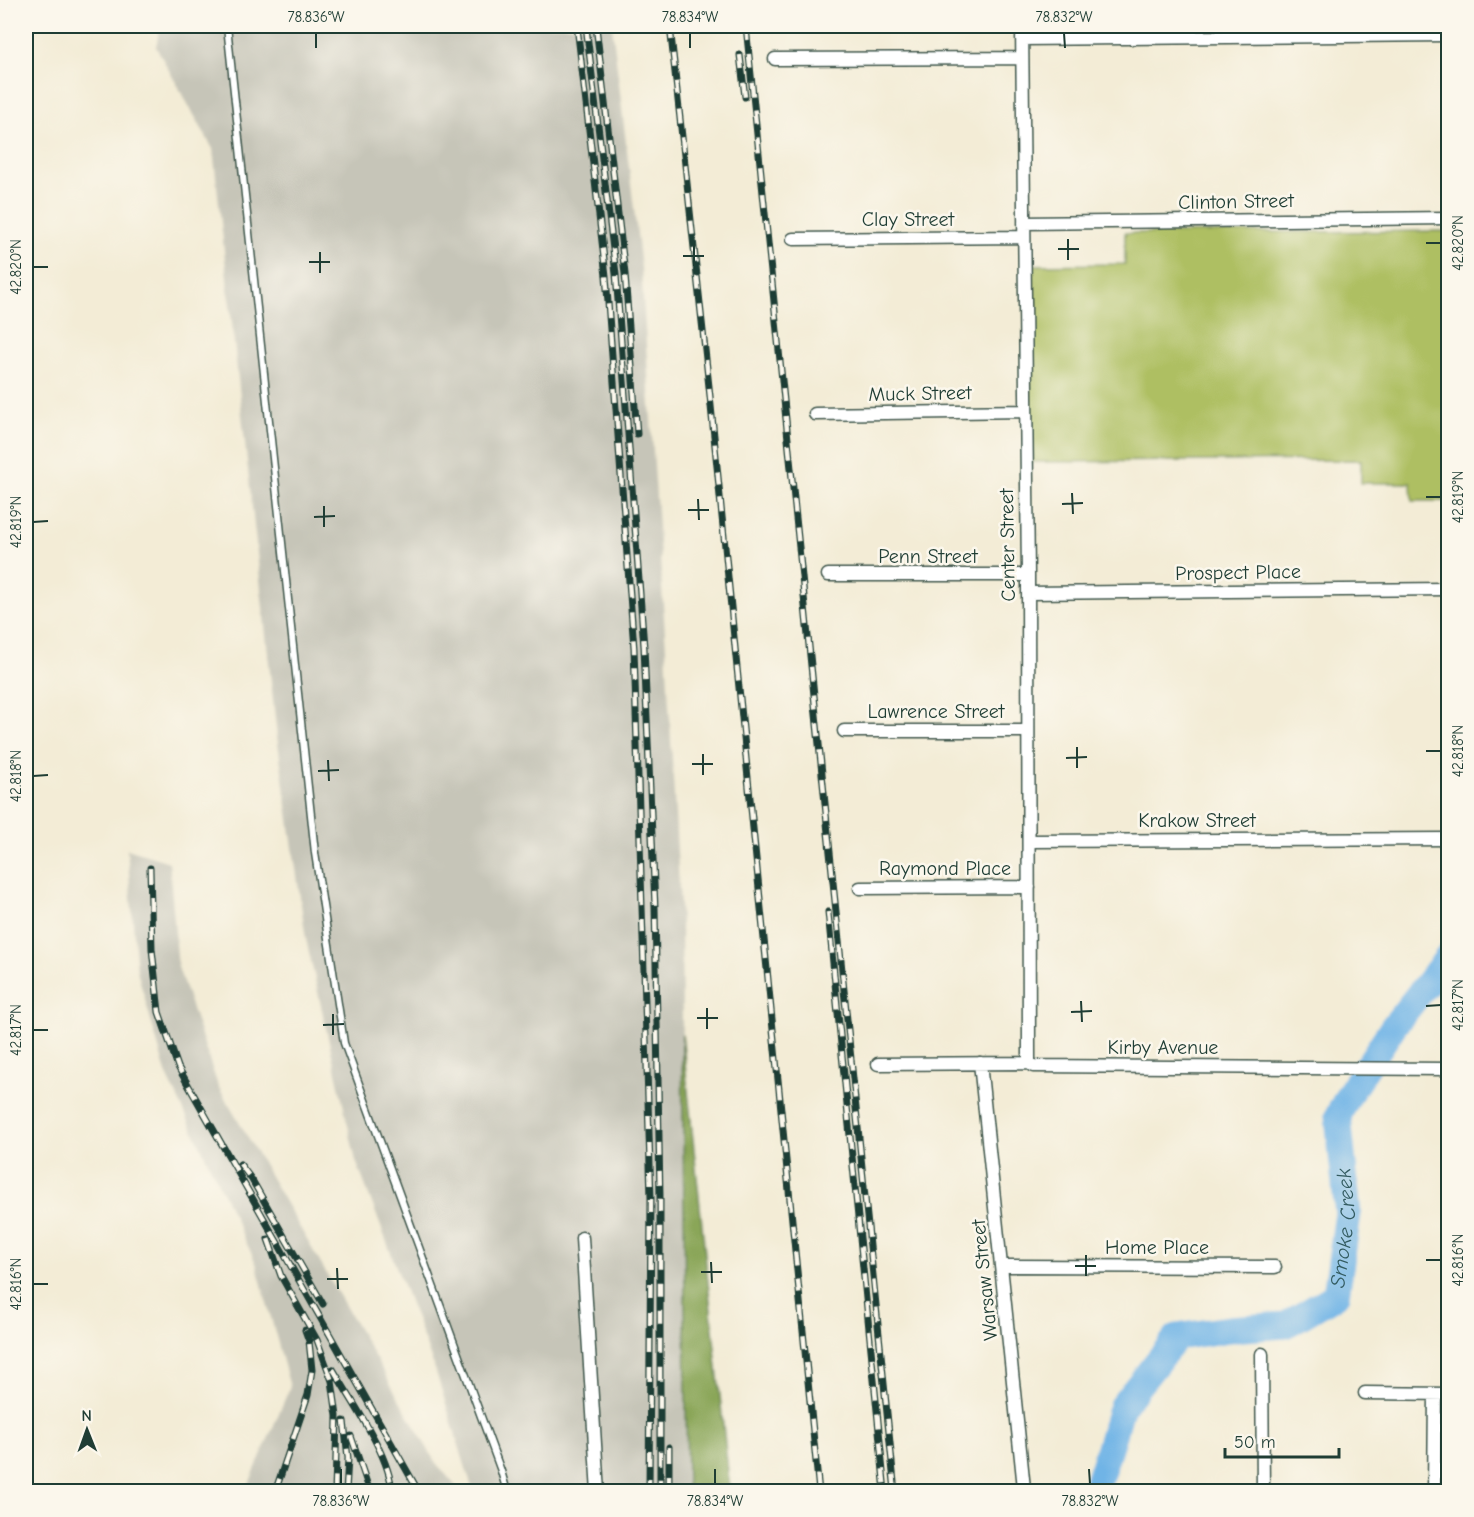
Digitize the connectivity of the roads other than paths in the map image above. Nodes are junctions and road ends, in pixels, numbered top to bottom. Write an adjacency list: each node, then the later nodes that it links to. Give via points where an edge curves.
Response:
1 (227, 26): 34 (lane, via 315,853 344,1043)
2 (1022, 26): 4 (street, Center Street)
3 (1449, 35): 4 (street)
4 (1022, 39): 5 (street, Center Street)
5 (1022, 58): 6 (street); 8 (street, Center Street)
6 (775, 59)
7 (1449, 218): 8 (street, Clinton Street)
8 (1024, 223): 9 (street, Center Street)
9 (1024, 237): 10 (street, Clay Street); 11 (street, Center Street)
10 (793, 239)
11 (1025, 411): 12 (street, Muck Street); 14 (street, Center Street)
12 (815, 414)
13 (828, 575): 14 (street, Penn Street)
14 (1028, 575): 16 (street, Center Street)
15 (1449, 590): 16 (street, Prospect Place)
16 (1028, 593): 18 (street, Center Street)
17 (844, 731): 18 (street, Lawrence Street)
18 (1028, 731): 20 (street, Center Street)
19 (1449, 839): 20 (street, Krakow Street)
20 (1029, 841): 21 (street, Center Street)
21 (1029, 887): 22 (street, Raymond Place); 23 (street, Center Street)
22 (860, 888)
23 (1029, 1063): 25 (street, Kirby Avenue); 26 (street, Kirby Avenue)
24 (878, 1064): 25 (street, Kirby Avenue)
25 (980, 1064): 28 (street, Warsaw Street)
26 (1449, 1069)
27 (582, 1238): 35 (street)
28 (1002, 1266): 29 (street, Home Place); 36 (street, Warsaw Street)
29 (1275, 1267)
30 (1262, 1354): 37 (street)
31 (1365, 1393): 32 (street)
32 (1435, 1394): 33 (street); 38 (street)
33 (1449, 1394)
34 (507, 1491)
35 (598, 1491)
36 (1026, 1491)
37 (1263, 1491)
38 (1434, 1491)

